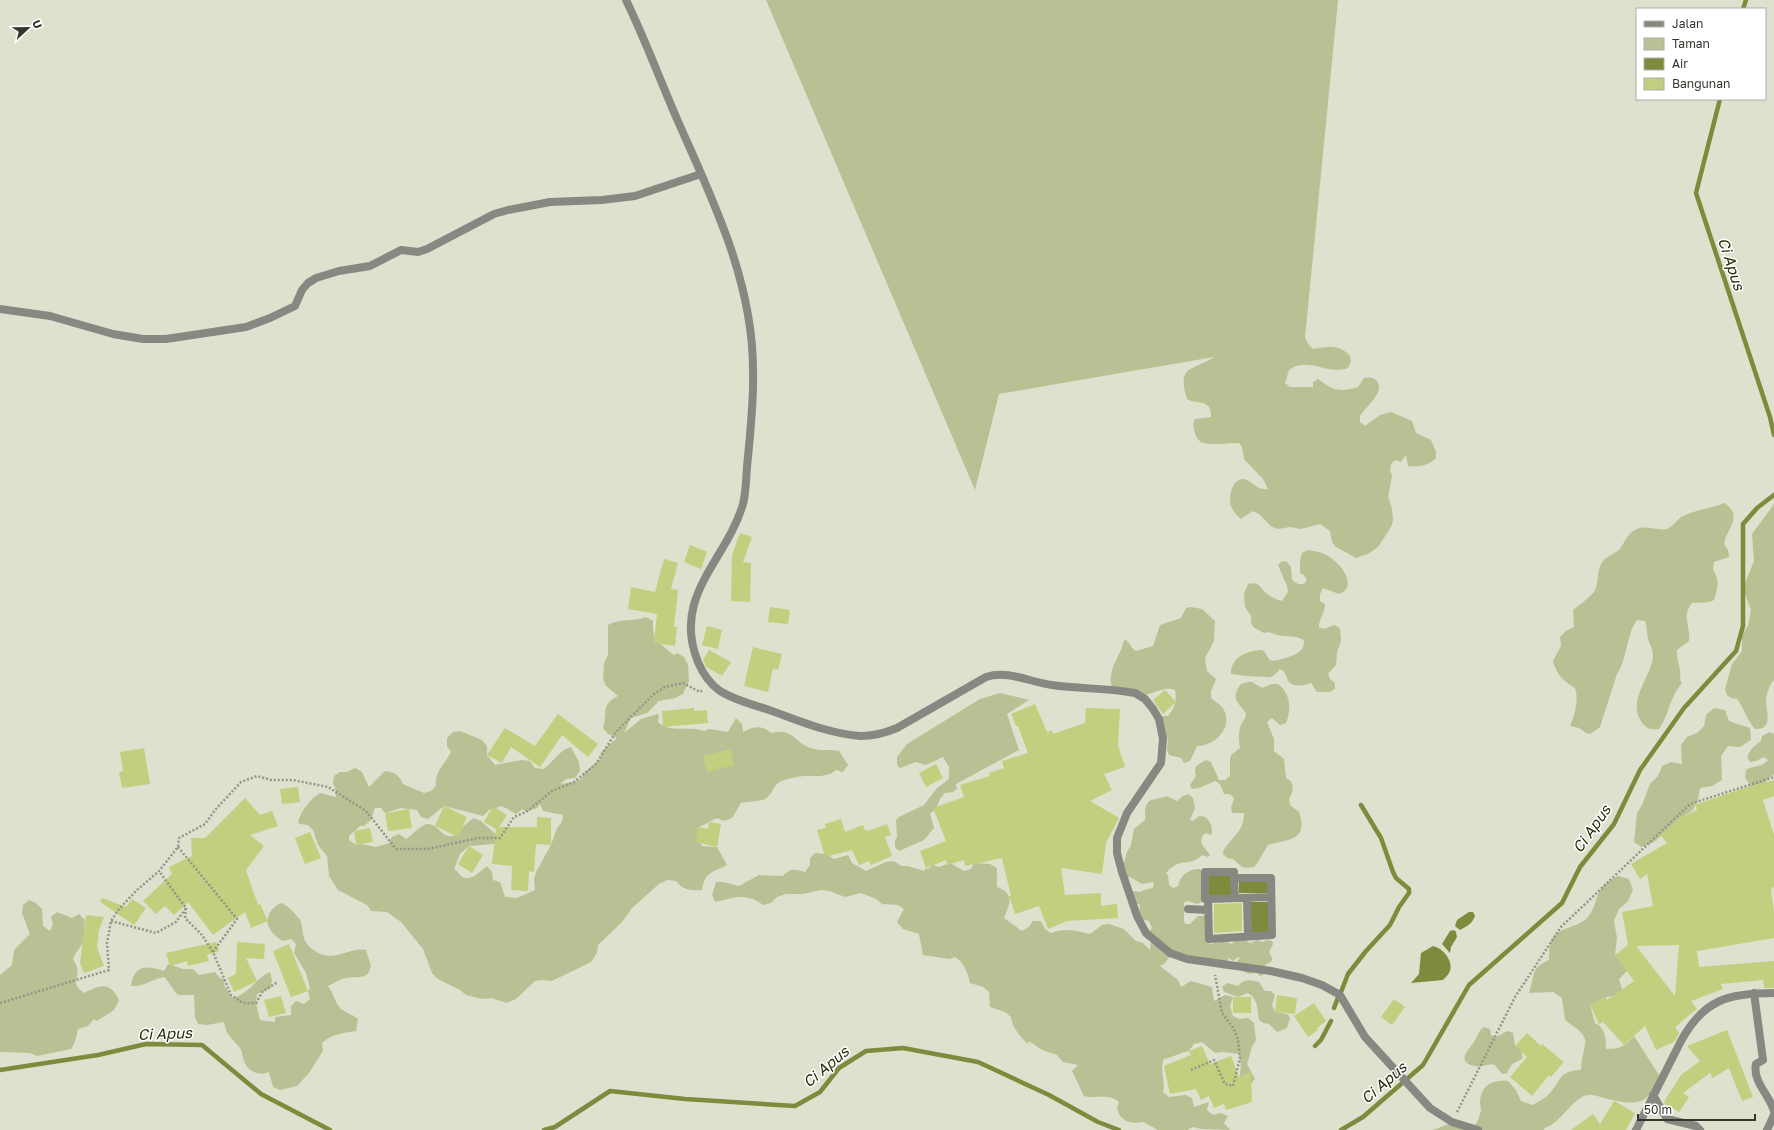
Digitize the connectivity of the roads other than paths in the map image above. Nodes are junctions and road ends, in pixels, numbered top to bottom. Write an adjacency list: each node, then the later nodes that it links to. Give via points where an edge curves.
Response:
1 (626, 0): 2 (street)
2 (701, 174): 3 (street, via 635,196 550,202 494,214 427,250 401,250 370,266 316,278 302,290 295,306 246,327 166,339 143,339 113,334 50,316); 17 (street, via 740,275 747,304 753,369 744,500 735,525 696,594 692,613 691,636 695,652 702,671 712,685 733,697 832,731 863,736 886,733 897,728 994,674 1052,685 1135,693 1145,699 1159,719 1163,751 1161,763 1127,813 1117,838 1117,853 1122,872 1146,934 1170,953 1187,959 1302,978 1340,995 1365,1037 1430,1108 1452,1122)
3 (0, 309)
4 (1234, 878): 5 (street, via 1271,878); 6 (street); 8 (street, via 1234,872 1205,872 1205,899)
5 (1271, 897): 7 (street); 11 (street, via 1272,935)
6 (1235, 898): 7 (street); 8 (street)
7 (1247, 898): 11 (street)
8 (1208, 899): 10 (street)
9 (1188, 909): 10 (street)
10 (1208, 910): 11 (street, via 1209,939)
11 (1248, 936)
12 (1754, 993): 13 (street); 14 (street, via 1724,998 1699,1015 1689,1026); 15 (street, via 1763,1060 1756,1064 1756,1076)
13 (1774, 993)
14 (1653, 1095): 18 (street); 19 (street, via 1667,1119 1696,1126)
15 (1774, 1111)
16 (1774, 1115): 20 (street)
17 (1478, 1130)
18 (1636, 1130)
19 (1700, 1130)
20 (1767, 1130)

